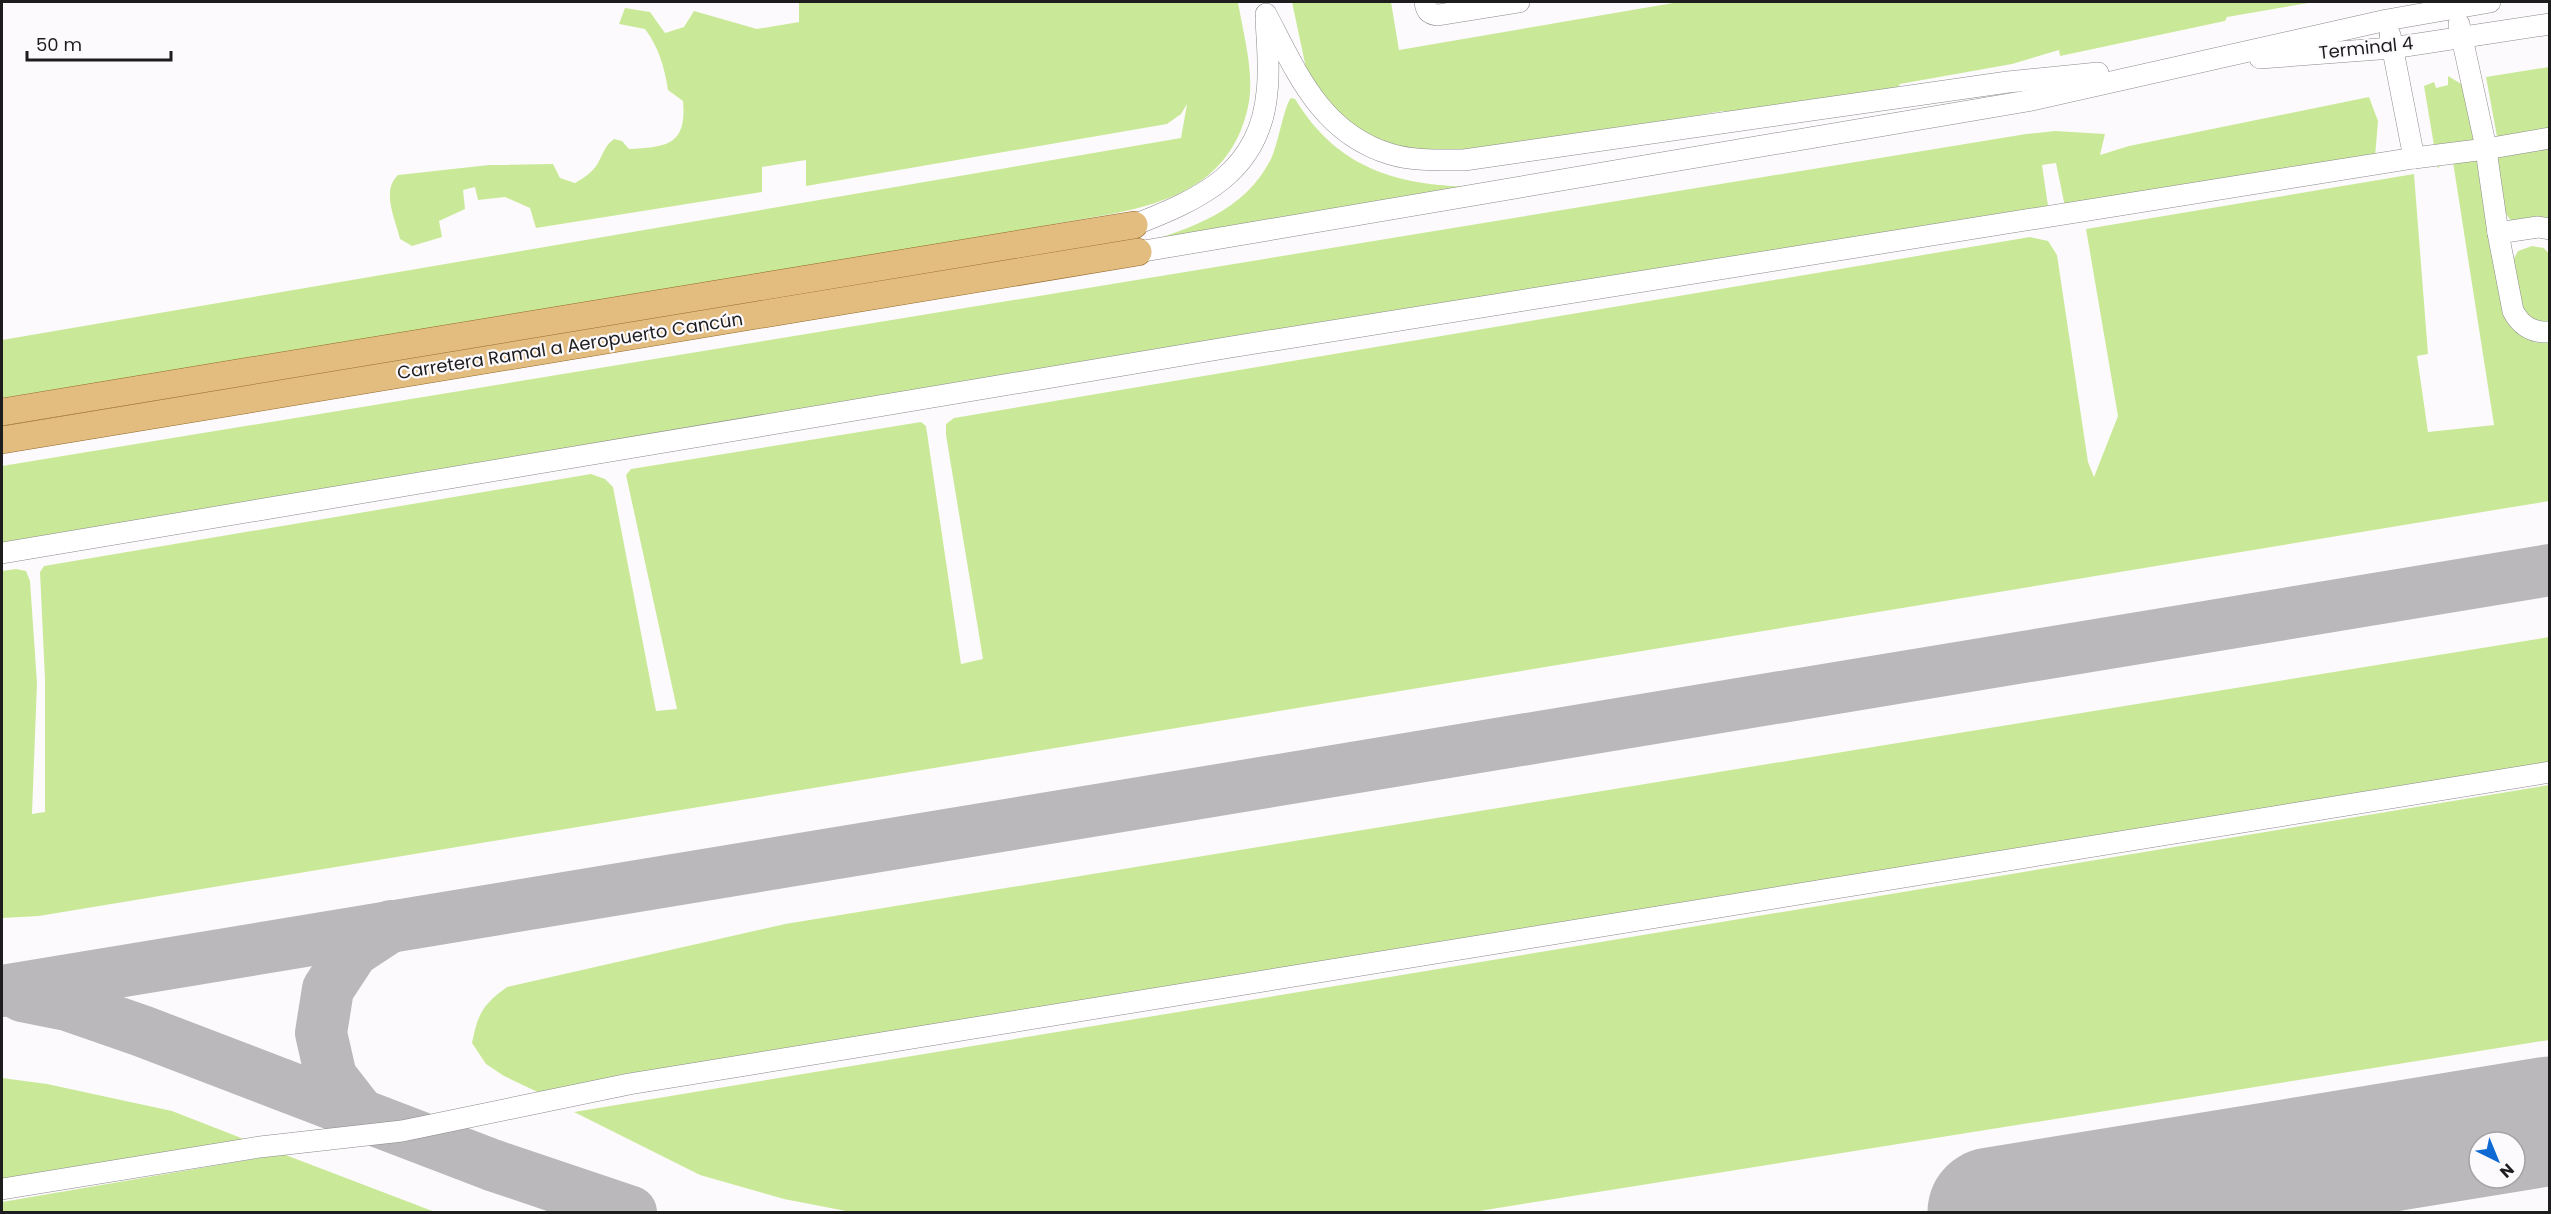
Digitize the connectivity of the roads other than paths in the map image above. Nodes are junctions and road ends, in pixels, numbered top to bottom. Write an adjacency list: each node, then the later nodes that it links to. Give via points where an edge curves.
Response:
1 (1425, 2): 2 (street, via 1431,15 1438,15)
2 (1519, 2)
3 (2490, 2): 5 (street)
4 (1266, 8): 10 (street, via 1312,97 1328,118 1347,135 1391,154 1432,160 1464,160 2008,82); 14 (street, via 1268,91 1255,140 1228,176 1207,193)
5 (2457, 8): 6 (street); 8 (street)
6 (2387, 20): 9 (street); 10 (street)
7 (2550, 24): 8 (street, Terminal 4)
8 (2462, 37): 9 (street, Terminal 4); 12 (street)
9 (2392, 48): 10 (street, Terminal 4); 13 (street)
10 (2181, 65): 17 (street, via 2015,103)
11 (2550, 138): 12 (street)
12 (2486, 150): 13 (street); 16 (street)
13 (2414, 158): 21 (street, via 1243,345)
14 (1134, 225): 19 (main road, Carretera Ramal a Aeropuerto Cancún)
15 (2550, 229): 16 (street, via 2538,226)
16 (2498, 233): 18 (street, via 2509,293 2519,322 2529,329)
17 (1138, 252): 20 (main road, Carretera Ramal a Aeropuerto Cancún)
18 (2550, 332)
19 (2, 412)
20 (2, 440)
21 (2, 553)
22 (2550, 772): 23 (street, via 629,1084 402,1131 260,1147)
23 (2, 1189)

